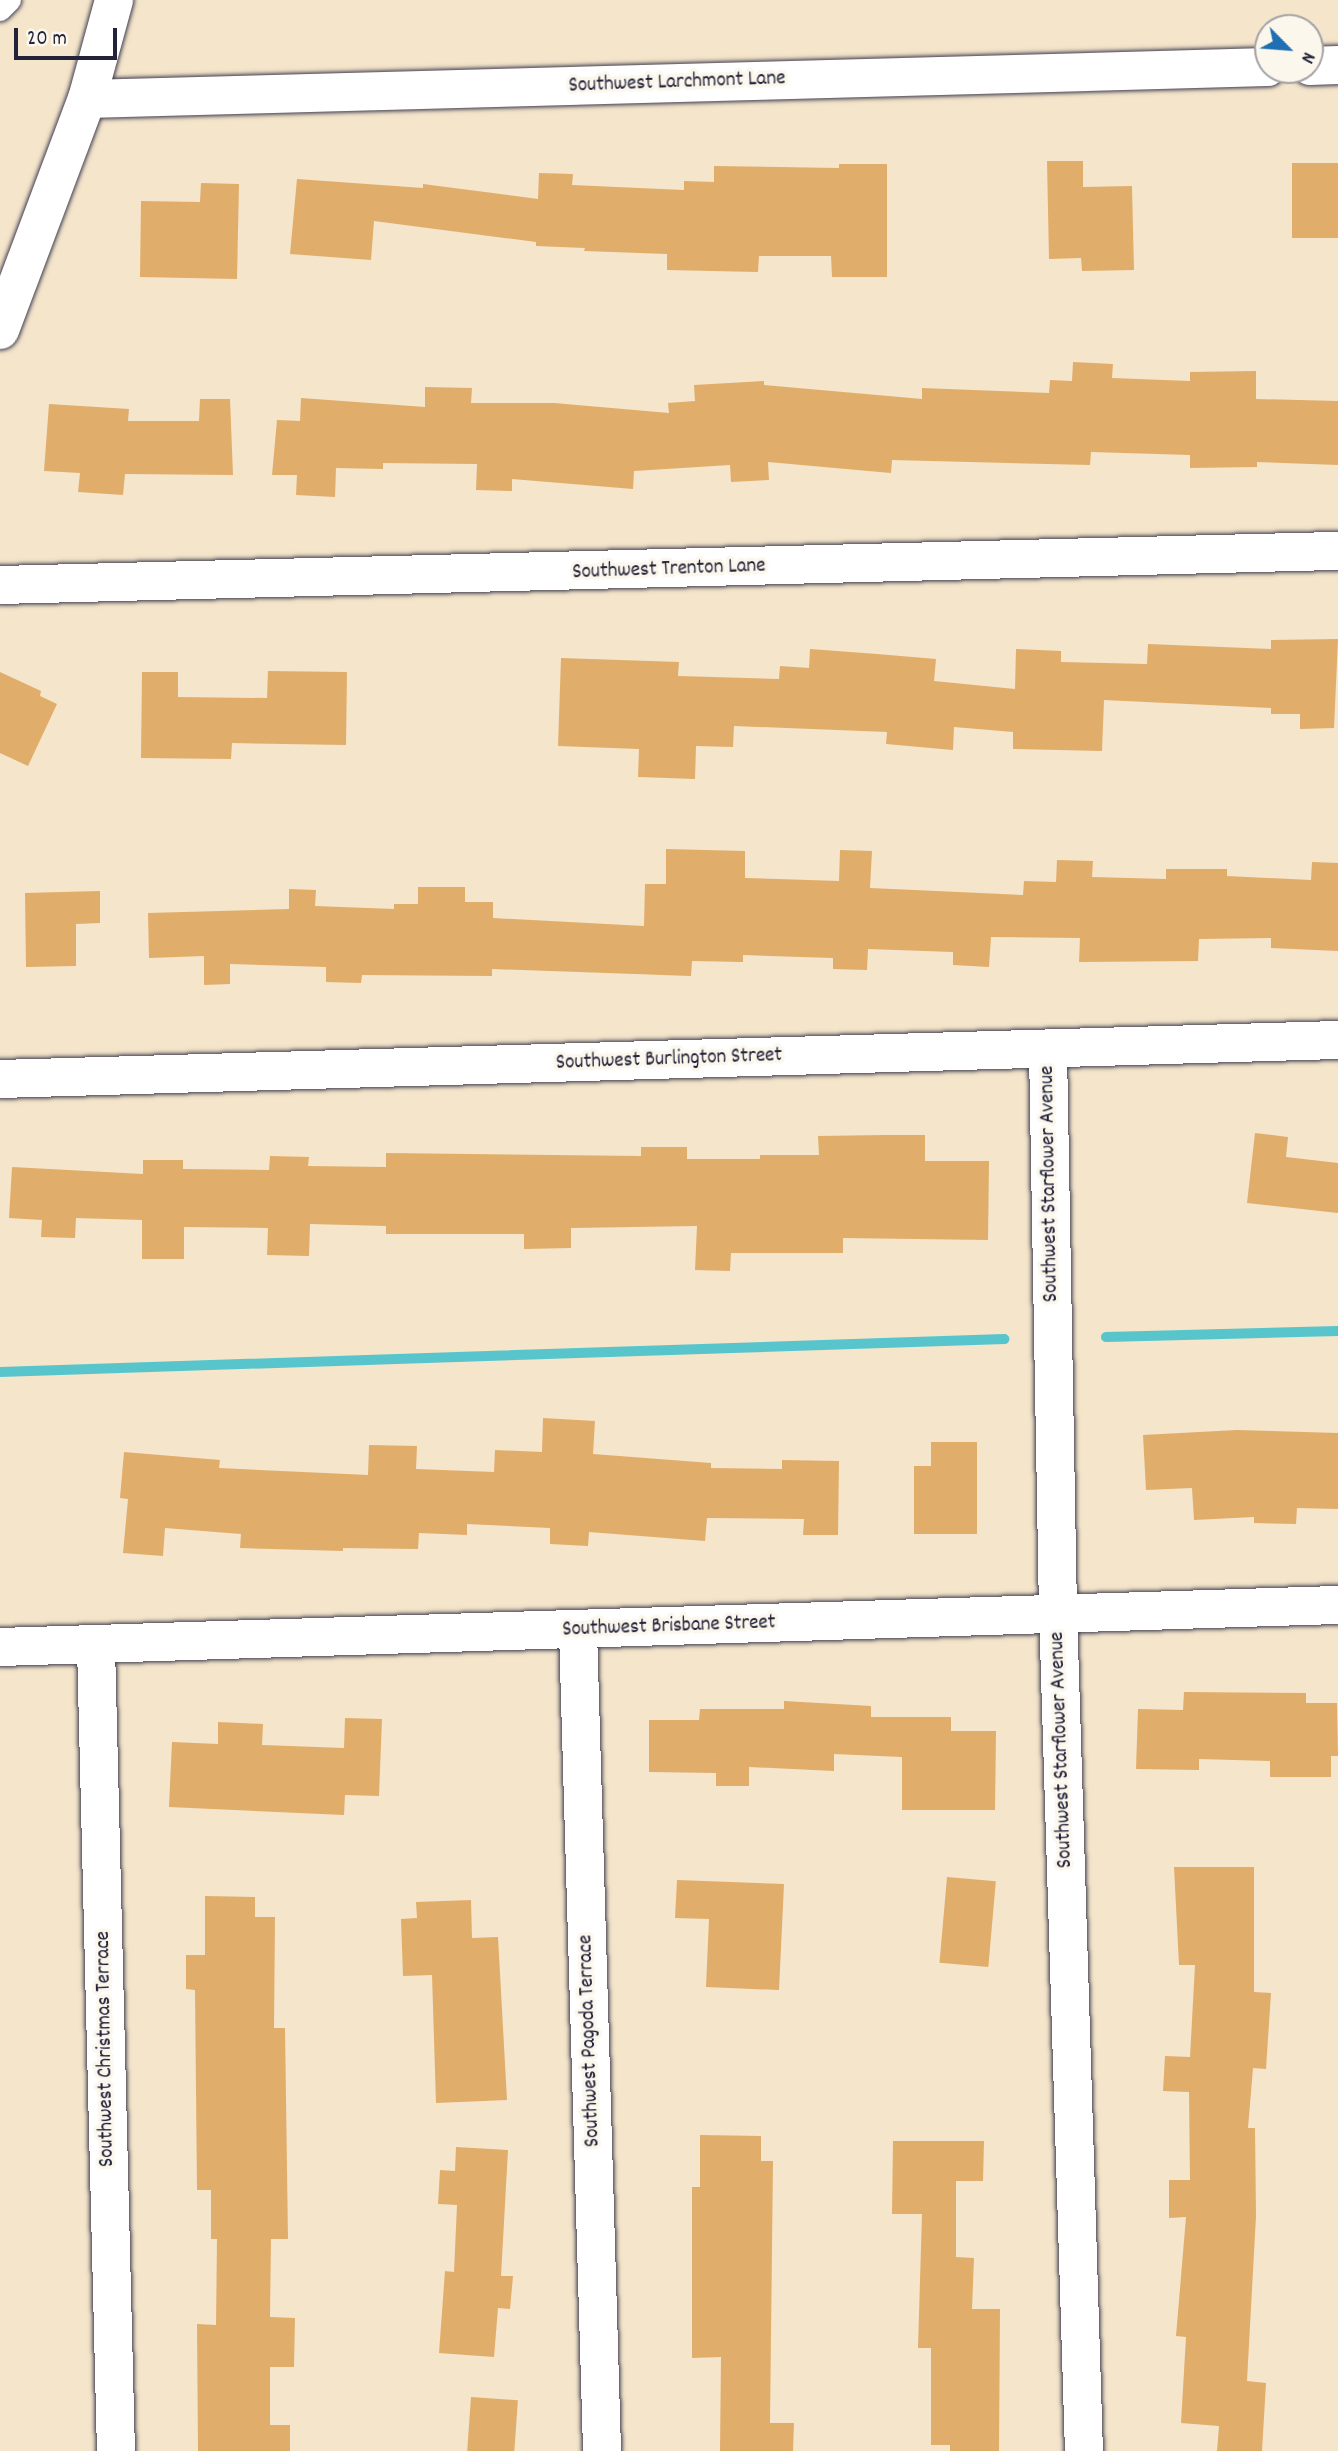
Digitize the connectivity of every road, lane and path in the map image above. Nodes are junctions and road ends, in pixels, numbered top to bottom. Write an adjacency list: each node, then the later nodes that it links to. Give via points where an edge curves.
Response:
1 (10, 0): 3 (lane)
2 (114, 0): 5 (street)
3 (0, 10)
4 (1254, 67): 5 (street, Southwest Larchmont Lane)
5 (87, 99): 6 (street)
6 (0, 330)
7 (1338, 551): 8 (street, Southwest Trenton Lane)
8 (0, 585)
9 (1338, 1040): 10 (street, Southwest Burlington Street)
10 (1048, 1050): 11 (street, Southwest Burlington Street); 13 (street, Southwest Starflower Avenue)
11 (0, 1079)
12 (1338, 1605): 13 (street, Southwest Brisbane Street)
13 (1058, 1611): 14 (street, Southwest Brisbane Street); 19 (street, Southwest Starflower Avenue)
14 (578, 1630): 15 (street, Southwest Brisbane Street); 18 (street, Southwest Pagoda Terrace)
15 (96, 1646): 16 (street, Southwest Brisbane Street); 17 (street, Southwest Christmas Terrace)
16 (0, 1647)
17 (116, 2451)
18 (602, 2451)
19 (1084, 2451)

